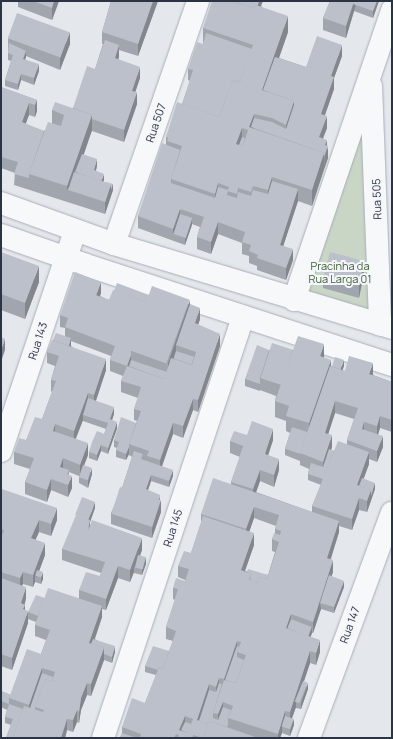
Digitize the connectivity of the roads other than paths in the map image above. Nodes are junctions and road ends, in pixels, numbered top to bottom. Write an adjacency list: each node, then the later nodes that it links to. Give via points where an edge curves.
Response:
1 (198, 1): 7 (street, Rua 507)
2 (392, 10): 3 (street, Rua 505)
3 (370, 73): 9 (street, Rua 505); 11 (street, Rua 505)
4 (1, 203): 5 (street)
5 (76, 231): 7 (street); 8 (street, Rua 143)
6 (1, 235): 8 (street)
7 (114, 244): 9 (street)
8 (66, 258): 10 (street); 13 (street, Rua 143)
9 (294, 300): 11 (street)
10 (242, 317): 12 (street); 15 (street, Rua 145)
11 (386, 327)
12 (392, 365)
13 (1, 451)
14 (392, 513): 16 (street, Rua 147)
15 (103, 738)
16 (309, 738)

